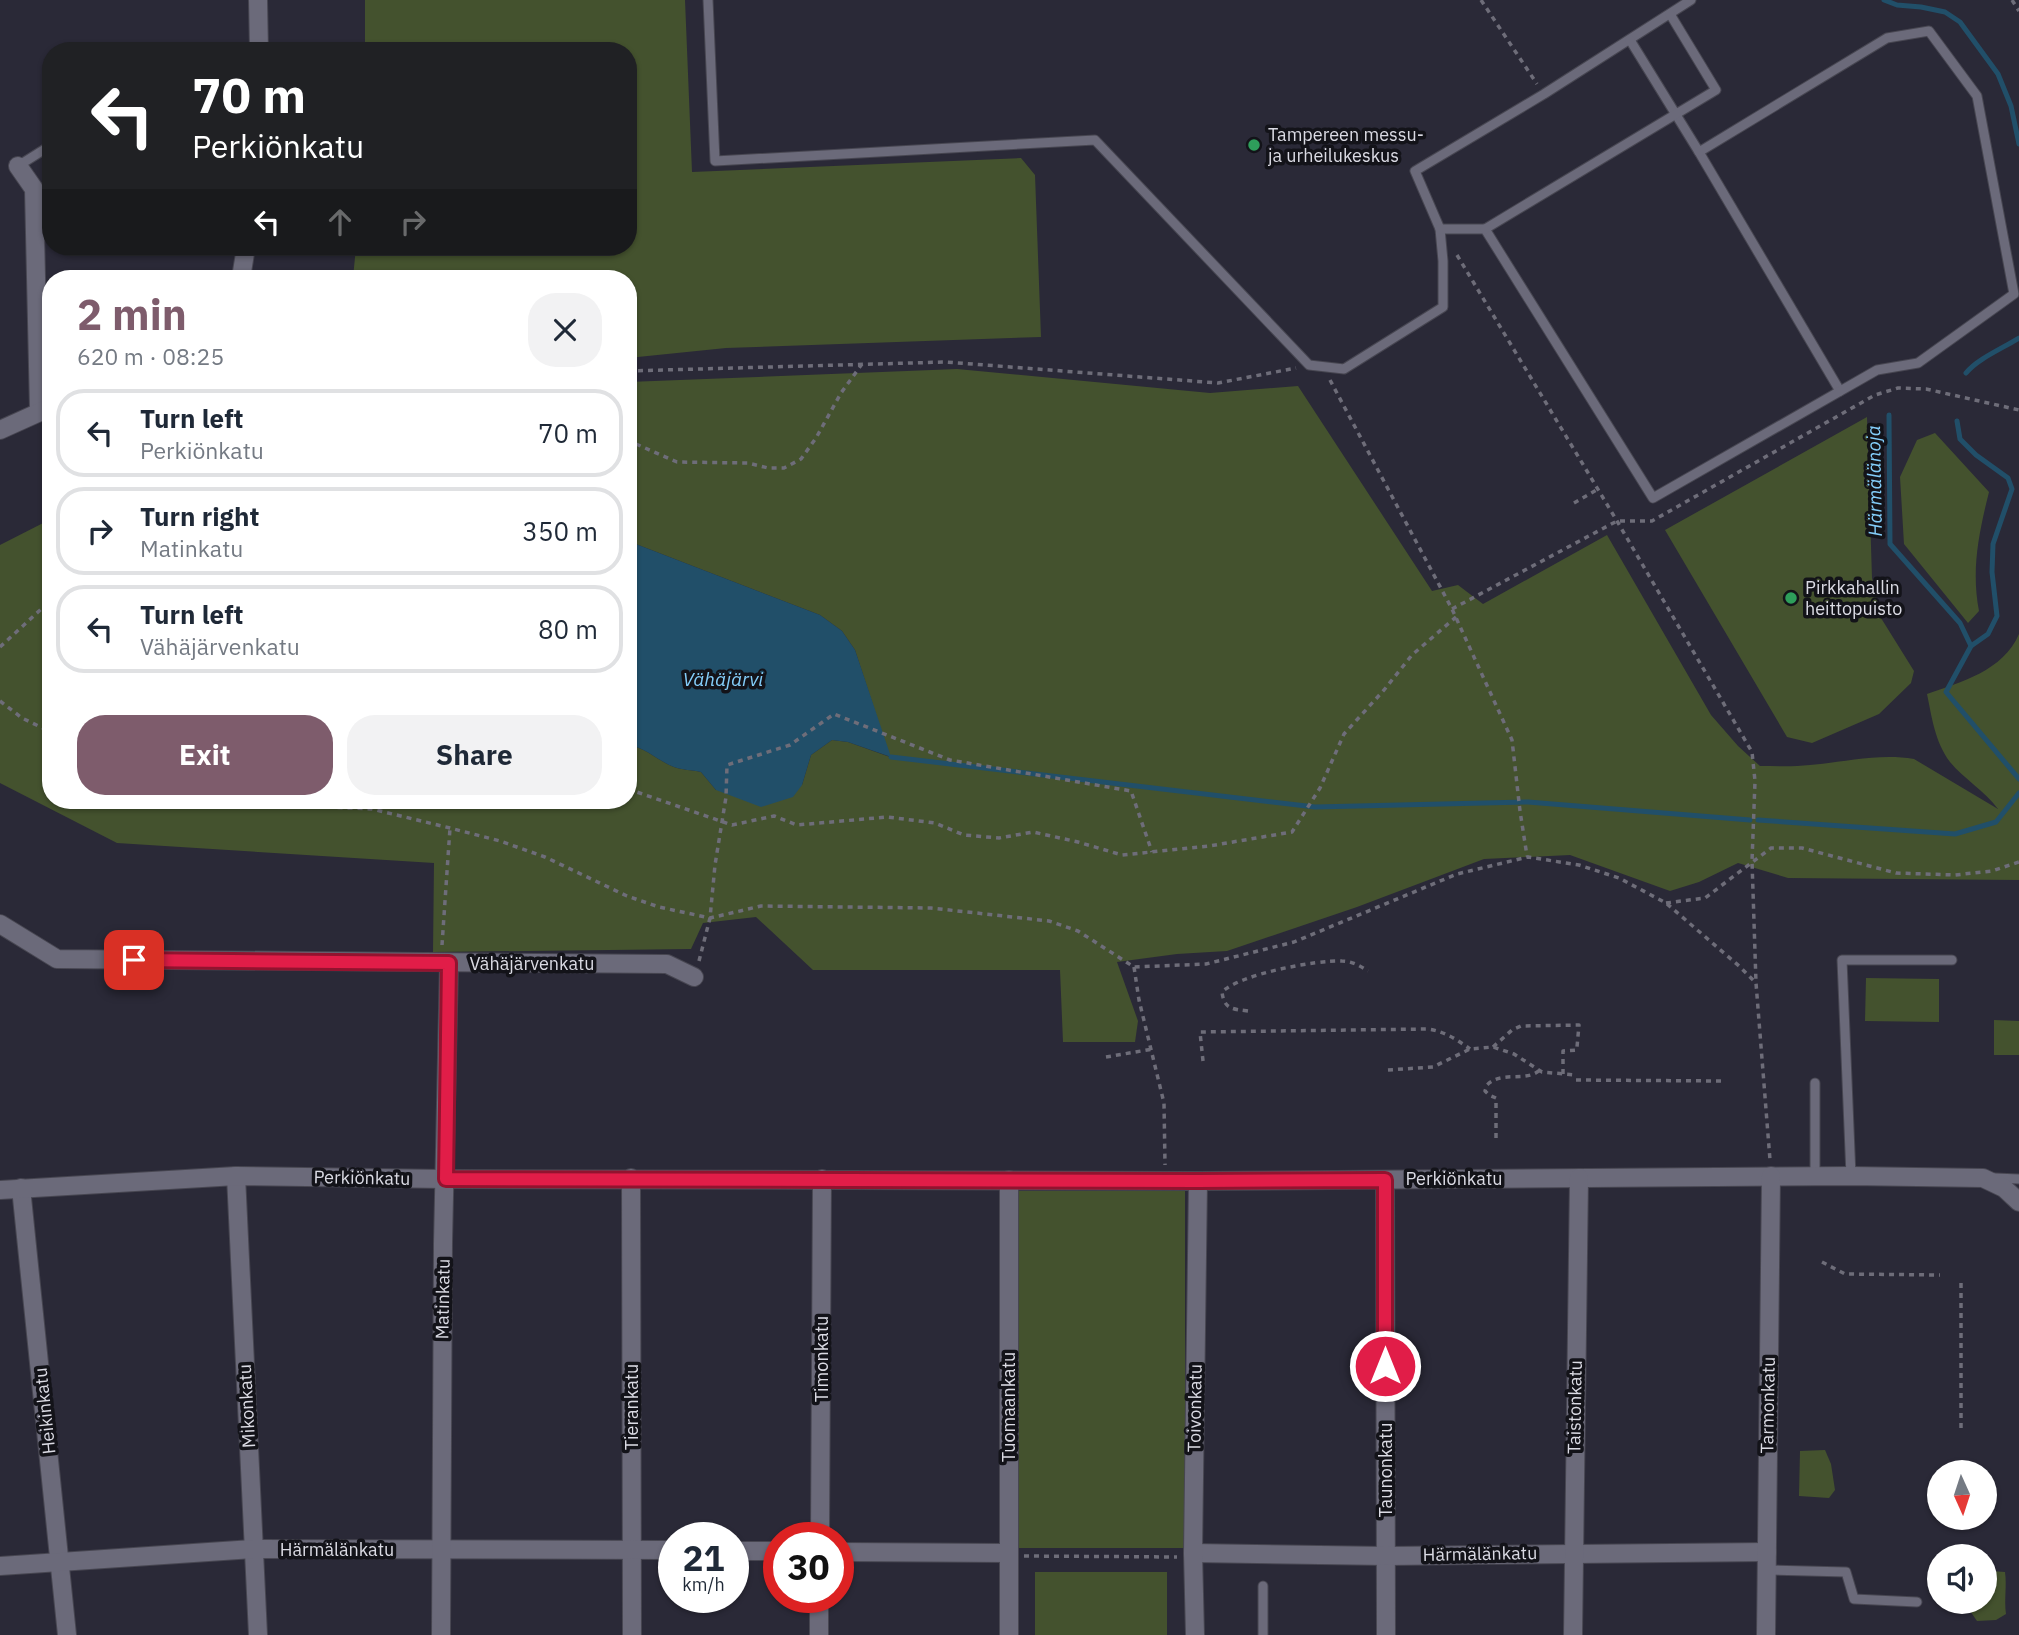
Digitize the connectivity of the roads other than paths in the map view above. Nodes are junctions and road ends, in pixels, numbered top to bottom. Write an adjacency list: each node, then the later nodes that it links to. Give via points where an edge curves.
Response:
1 (258, 0): 6 (street)
2 (708, 0): 11 (lane, via 715,161 1095,139 1309,365 1344,369 1443,307)
3 (1691, 0): 4 (lane)
4 (1670, 14): 5 (lane); 7 (lane, via 1716,90)
5 (1630, 40): 7 (lane); 11 (lane, via 1415,171)
6 (259, 42)
7 (1676, 115): 9 (lane); 12 (lane)
8 (42, 151): 10 (lane)
9 (1699, 152): 14 (lane); 14 (lane, via 1887,38 1929,31 1976,96 2014,294 1918,363 1877,370)
10 (18, 166): 13 (street, via 34,189)
11 (1440, 229): 12 (lane)
12 (1485, 229): 14 (lane, via 1653,498)
13 (42, 349)
14 (1840, 391)
15 (42, 410): 16 (street)
16 (0, 430)
17 (0, 924): 19 (street, Vähäjärvenkatu, via 57,959)
18 (1952, 960): 25 (lane, via 1842,960)
19 (445, 963): 20 (street, Vähäjärvenkatu, via 667,964); 29 (street, Matinkatu)
20 (694, 977)
21 (1815, 1083): 24 (lane)
22 (236, 1176): 29 (street, Perkiönkatu); 35 (street, Perkiönkatu); 39 (street, Mikonkatu)
23 (1771, 1176): 24 (street, Perkiönkatu); 27 (street, Perkiönkatu); 45 (street, Tarmonkatu)
24 (1815, 1176): 25 (street, Perkiönkatu)
25 (1851, 1176): 28 (street, Perkiönkatu)
26 (631, 1178): 29 (street, Perkiönkatu); 30 (street, Perkiönkatu); 41 (street, Tierankatu)
27 (1579, 1178): 33 (street, Perkiönkatu); 44 (street, Taistonkatu)
28 (1983, 1178): 31 (lane); 37 (street)
29 (446, 1179): 40 (street, Matinkatu)
30 (821, 1179): 32 (street, Perkiönkatu); 38 (street, Timonkatu)
31 (2019, 1179)
32 (1009, 1180): 34 (street, Perkiönkatu); 46 (street, Tuomaankatu)
33 (1385, 1180): 34 (street, Perkiönkatu); 48 (street, Taunonkatu)
34 (1198, 1181): 47 (street, Toivonkatu)
35 (21, 1188): 36 (street, Perkiönkatu); 49 (street, Heikinkatu)
36 (0, 1190)
37 (2019, 1202)
38 (820, 1522)
39 (253, 1549): 40 (street, Härmälänkatu); 49 (street, Härmälänkatu); 56 (street, Mikonkatu)
40 (440, 1550): 41 (street, Härmälänkatu); 57 (street, Matinkatu)
41 (632, 1550): 42 (street, Härmälänkatu); 58 (street, Tierankatu)
42 (658, 1550)
43 (854, 1552): 46 (street)
44 (1572, 1552): 45 (street, Härmälänkatu); 48 (street, Härmälänkatu); 64 (street, Taistonkatu)
45 (1767, 1552): 51 (street, Tarmonkatu)
46 (1008, 1553): 60 (street, Tuomaankatu)
47 (1193, 1553): 48 (street, Härmälänkatu); 61 (street, Toivonkatu)
48 (1386, 1556): 63 (street, Taunonkatu)
49 (60, 1561): 50 (street, Härmälänkatu); 55 (street, Heikinkatu)
50 (0, 1566)
51 (1767, 1570): 53 (lane, via 1846,1572 1854,1599); 65 (street, Tarmonkatu)
52 (1263, 1586): 62 (lane)
53 (1917, 1602)
54 (819, 1613): 59 (street)
55 (67, 1635)
56 (258, 1635)
57 (441, 1635)
58 (632, 1635)
59 (819, 1635)
60 (1009, 1635)
61 (1195, 1635)
62 (1262, 1635)
63 (1386, 1635)
64 (1573, 1635)
65 (1766, 1635)

